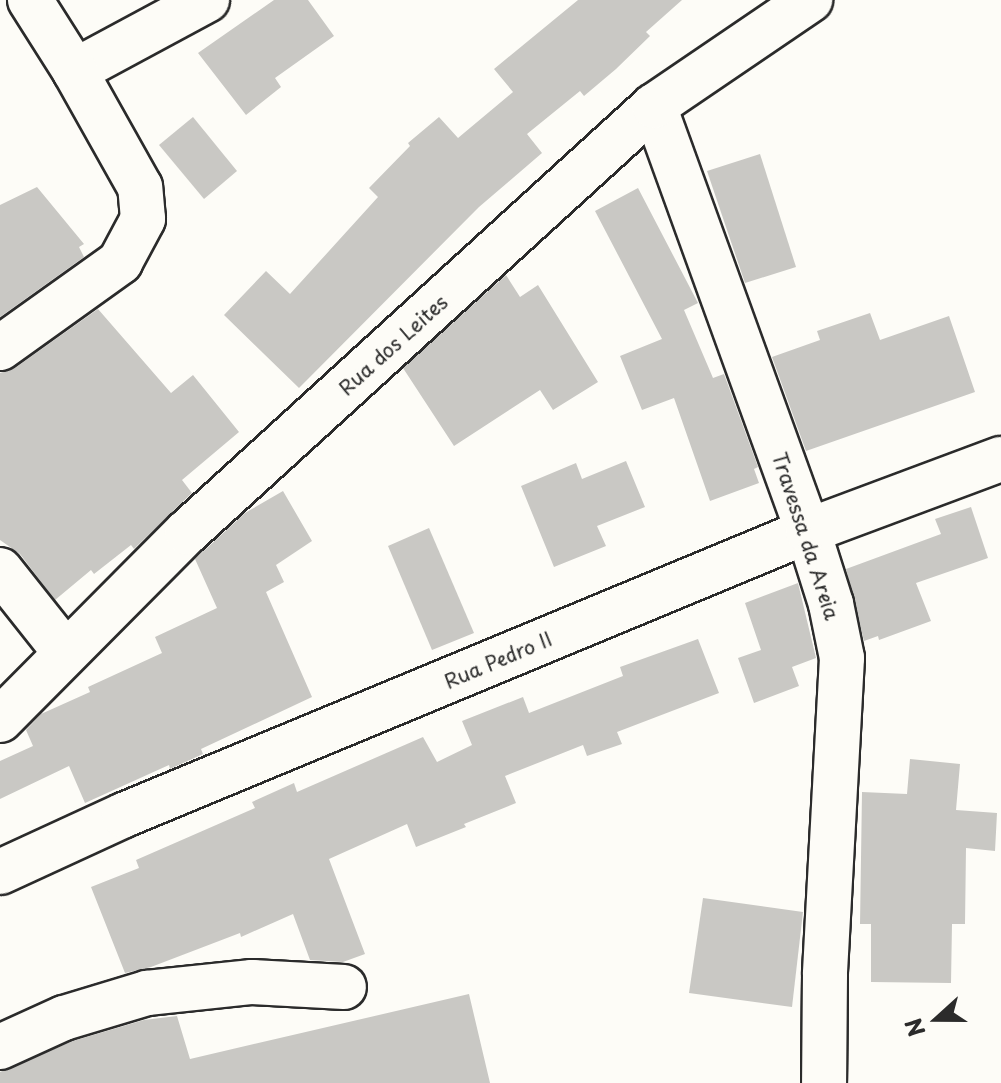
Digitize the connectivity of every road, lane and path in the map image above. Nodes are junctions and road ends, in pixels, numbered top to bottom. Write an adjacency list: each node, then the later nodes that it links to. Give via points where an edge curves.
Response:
1 (30, 0): 4 (street)
2 (207, 0): 4 (street)
3 (810, 0): 5 (street, Rua dos Leites)
4 (75, 71): 6 (street, via 140,187 143,219 120,262)
5 (654, 106): 8 (street, Travessa da Areia); 10 (street, Rua dos Leites, via 187,532)
6 (0, 348)
7 (1001, 459): 8 (street, Rua Pedro II)
8 (808, 531): 12 (street, Rua Pedro II, via 124,815); 15 (street, Travessa da Areia, via 842,658)
9 (0, 570): 10 (street)
10 (65, 652): 11 (street, Rua dos Leites)
11 (0, 720)
12 (0, 872)
13 (344, 987): 14 (street, via 252,982 147,993 64,1018)
14 (0, 1047)
15 (824, 1083)

